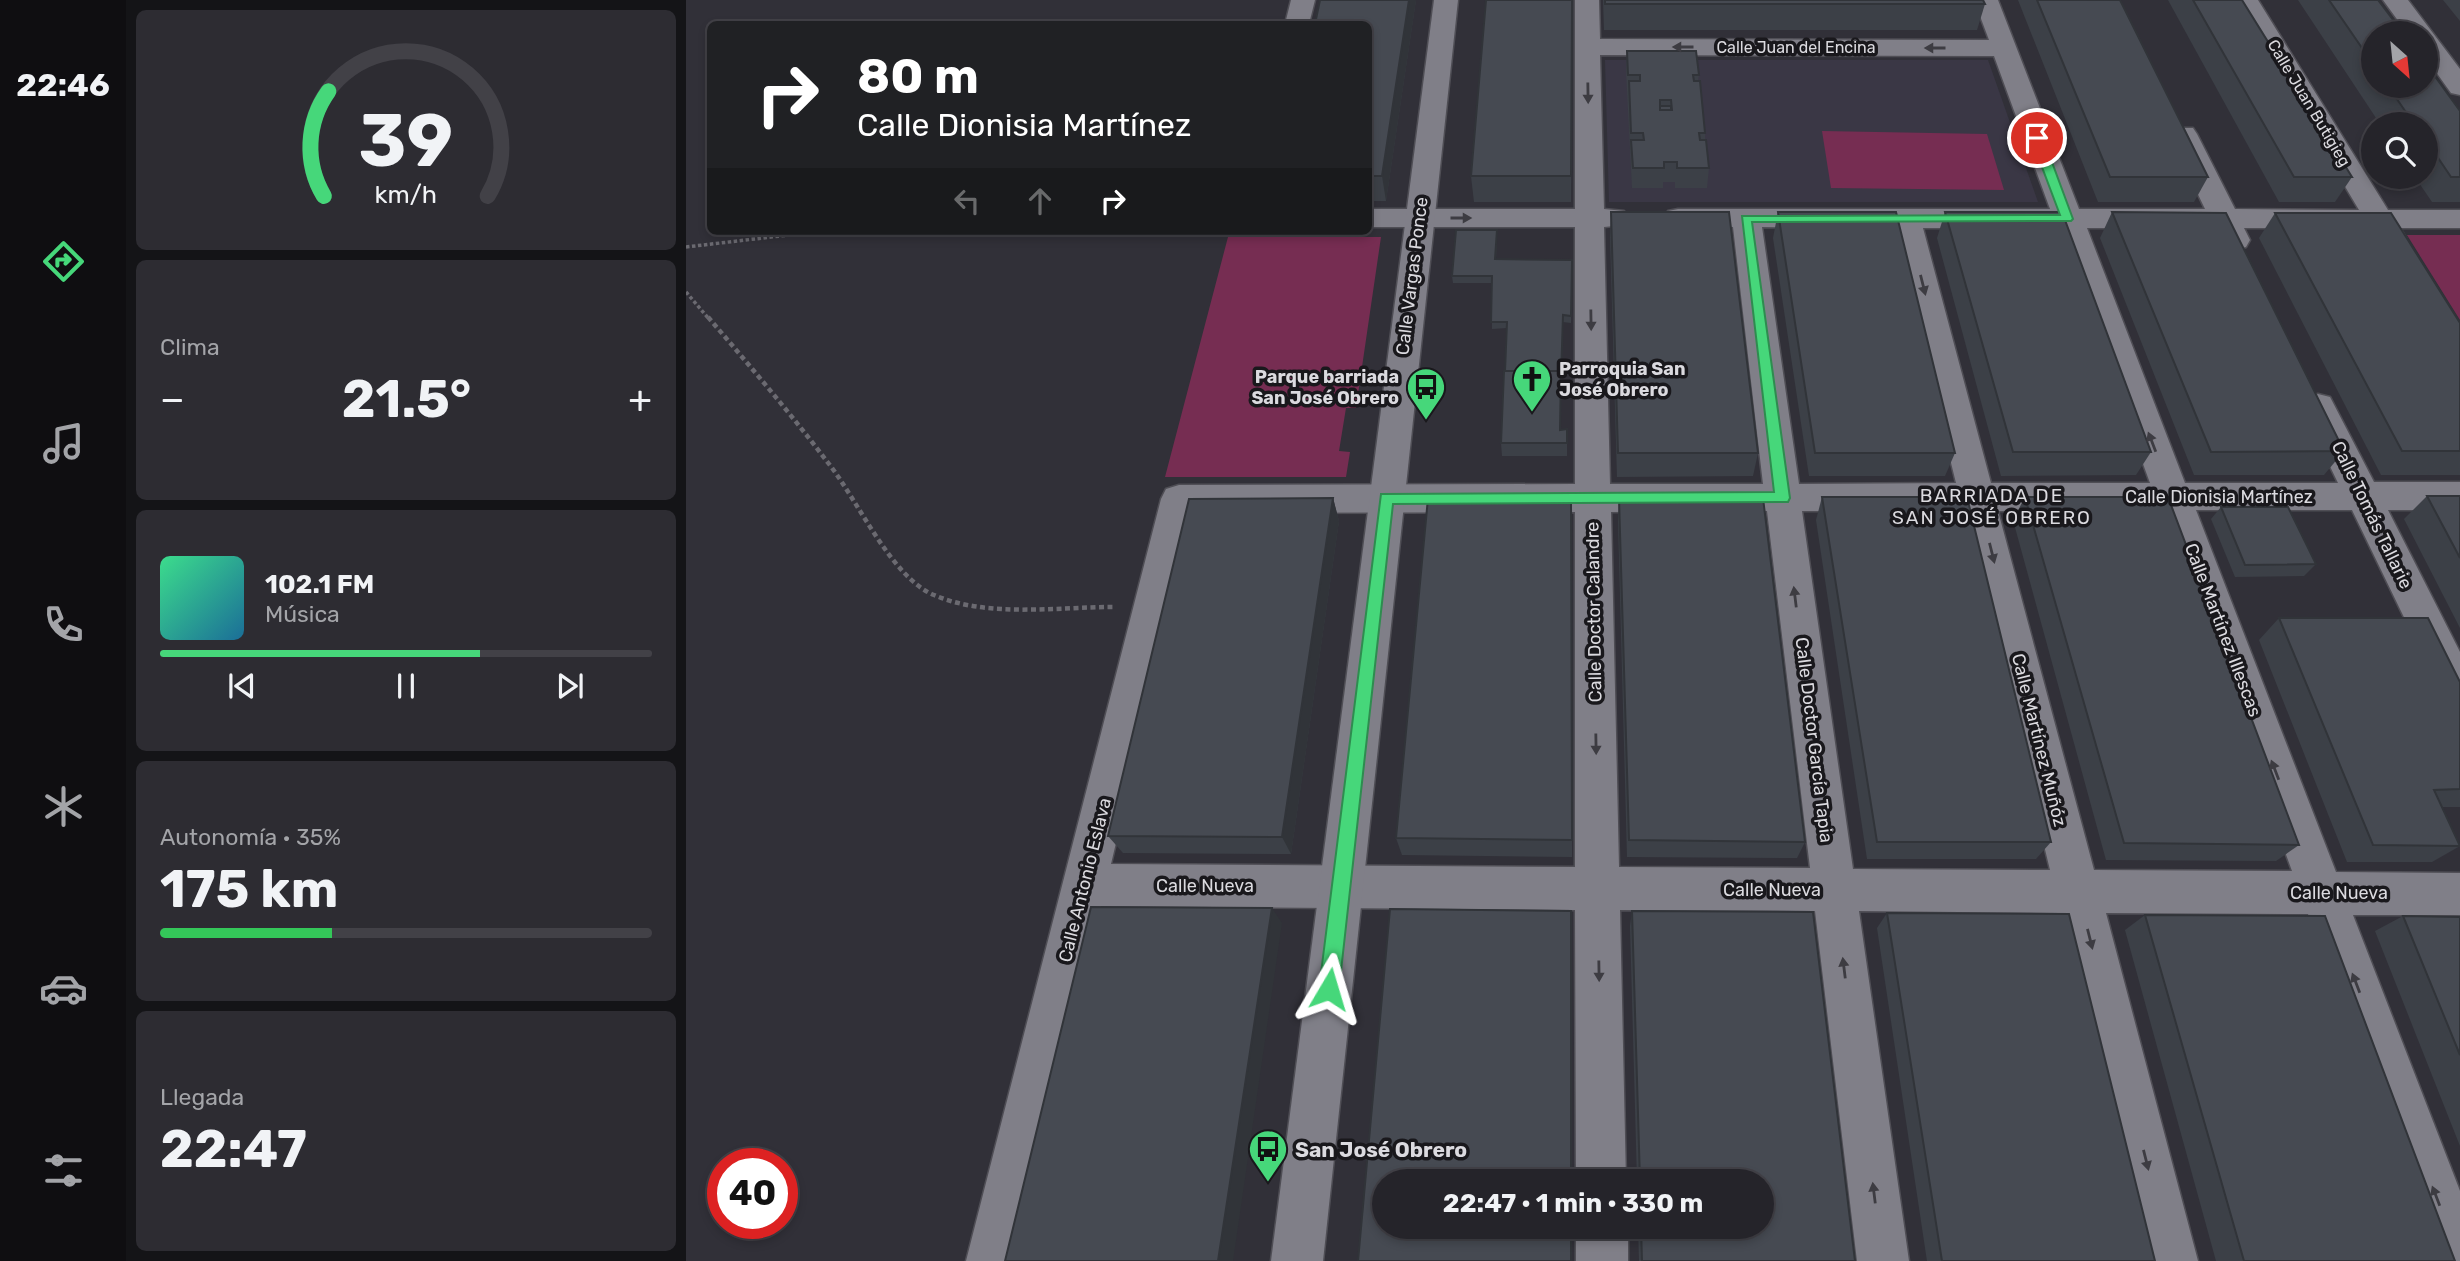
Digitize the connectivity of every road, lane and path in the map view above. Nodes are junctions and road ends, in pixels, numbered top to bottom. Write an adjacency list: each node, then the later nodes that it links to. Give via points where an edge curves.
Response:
1 (1303, 0): 7 (street)
2 (1446, 0): 15 (street, Calle Vargas Ponce)
3 (1587, 0): 9 (street, Calle Doctor Calandre)
4 (1986, 0): 10 (street, Calle Martínez Illescas)
5 (2246, 0): 21 (street, Calle Juan Butigieg)
6 (2395, 0): 8 (street)
7 (1298, 21)
8 (2411, 21)
9 (1588, 47): 10 (street, Calle Juan del Encina, one-way to 9); 16 (street, Calle Doctor Calandre, one-way to 16)
10 (2004, 48): 19 (street, Calle Martínez Illescas)
11 (2438, 57): 12 (street)
12 (2460, 87)
13 (2171, 109): 20 (street)
14 (1372, 218): 15 (street)
15 (1419, 218): 16 (street, one-way to 16); 33 (street, Calle Vargas Ponce)
16 (1590, 218): 17 (street); 34 (street, Calle Doctor Calandre, one-way to 34)
17 (1746, 218): 18 (street); 35 (street, Calle Doctor García Tapia)
18 (1906, 219): 19 (street); 31 (street, Calle Martínez Muñóz, one-way to 31)
19 (2067, 219): 20 (street); 32 (street, Calle Martínez Illescas, one-way to 19)
20 (2226, 219): 21 (street); 26 (street)
21 (2380, 219): 22 (street); 25 (street, Calle Juan Butigieg)
22 (2460, 219)
23 (774, 235): 24 (path)
24 (686, 247)
25 (2404, 258)
26 (2251, 271)
27 (686, 292): 37 (path, via 852,494 908,579 933,595 965,602)
28 (2305, 380): 29 (street, Calle Tomás Tallarie)
29 (2363, 496): 30 (street, Calle Dionisia Martínez); 32 (street, Calle Dionisia Martínez); 38 (street, Calle Tomás Tallarie)
30 (2460, 496)
31 (1977, 497): 32 (street, Calle Dionisia Martínez); 35 (street, Calle Dionisia Martínez); 43 (street, Calle Martínez Muñóz, one-way to 43)
32 (2172, 497): 44 (street, Calle Martínez Illescas, one-way to 32)
33 (1386, 498): 34 (street, Calle Dionisia Martínez); 36 (street, Calle Dionisia Martínez); 40 (street, Calle Vargas Ponce)
34 (1593, 498): 35 (street, Calle Dionisia Martínez); 41 (street, Calle Doctor Calandre, one-way to 41)
35 (1782, 498): 42 (street, Calle Doctor García Tapia, one-way to 35)
36 (1179, 499): 37 (street, Calle Antonio Eslava)
37 (1152, 609): 39 (street, Calle Antonio Eslava)
38 (2460, 692)
39 (1084, 885): 40 (street, Calle Nueva); 49 (street, Calle Antonio Eslava)
40 (1341, 887): 41 (street, Calle Nueva); 50 (street, Calle Vargas Ponce)
41 (1598, 888): 42 (street, Calle Nueva); 46 (street, Calle Doctor Calandre, one-way to 46)
42 (1834, 890): 43 (street, Calle Nueva); 52 (street, Calle Doctor García Tapia, one-way to 42)
43 (2078, 891): 44 (street, Calle Nueva); 53 (street, Calle Martínez Muñóz, one-way to 53)
44 (2322, 894): 45 (street, Calle Nueva); 48 (street, Calle Martínez Illescas, one-way to 44)
45 (2460, 894)
46 (1601, 1169)
47 (1602, 1239): 51 (street)
48 (2460, 1259)
49 (992, 1261)
50 (1297, 1261)
51 (1602, 1261)
52 (1883, 1261)
53 (2172, 1261)

